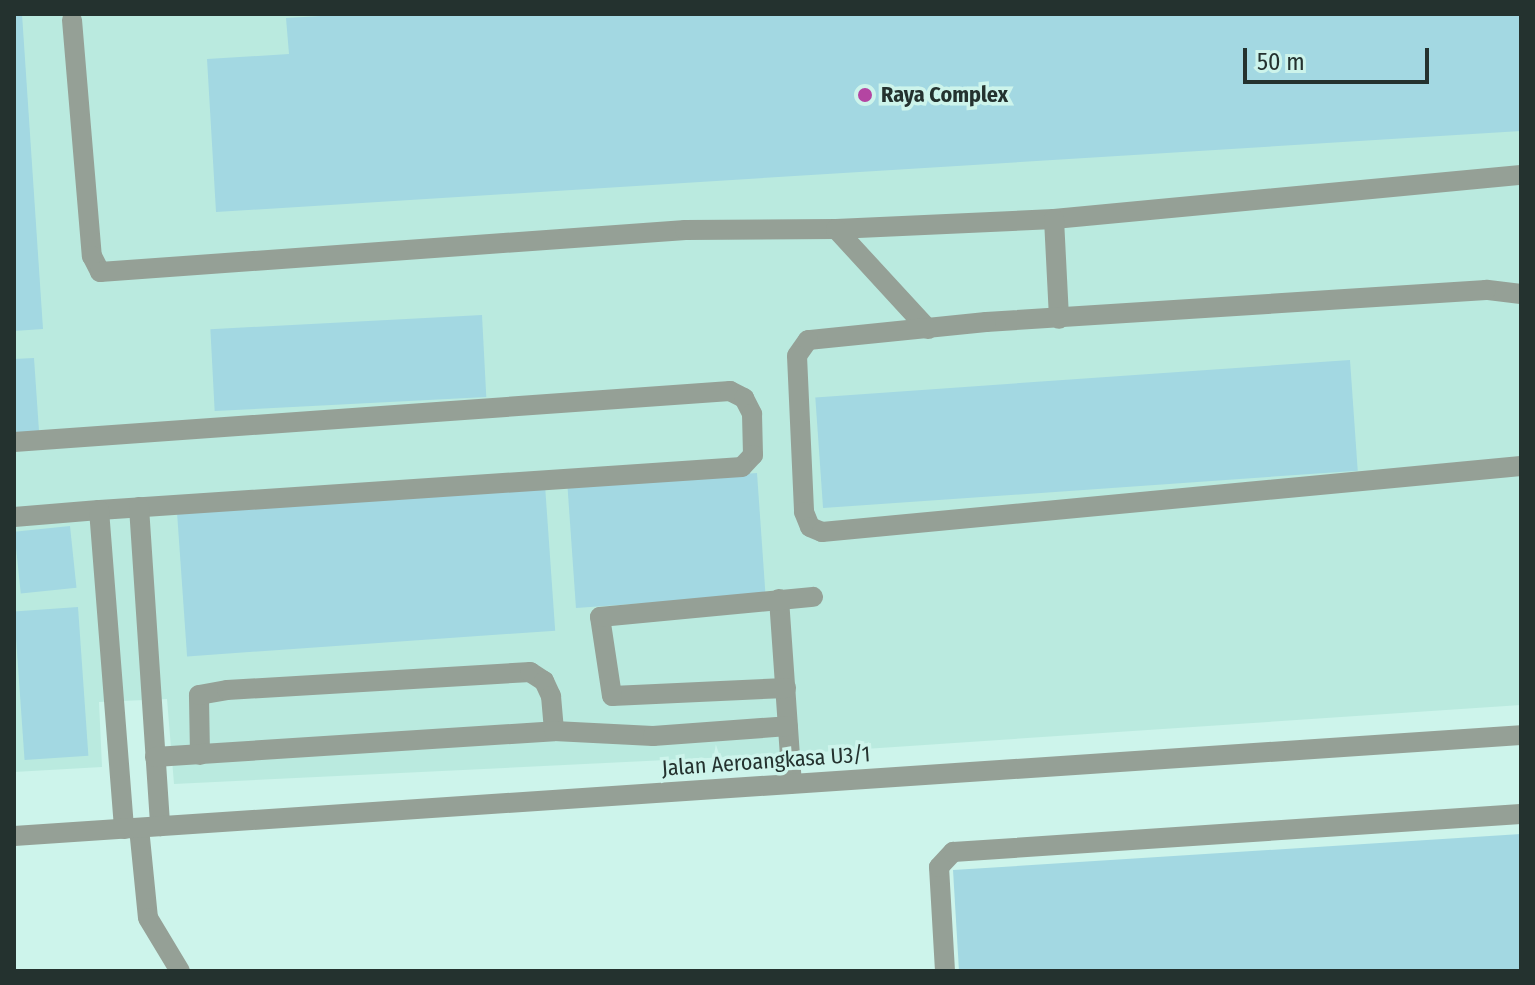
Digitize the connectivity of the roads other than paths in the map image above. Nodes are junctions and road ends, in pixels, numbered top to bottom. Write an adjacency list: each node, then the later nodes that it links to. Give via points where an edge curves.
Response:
1 (72, 20): 4 (street, via 92,256 100,272 685,230)
2 (1521, 175): 3 (street)
3 (1054, 219): 4 (street); 6 (street)
4 (836, 229): 7 (street)
5 (1521, 294): 6 (street, via 1486,290)
6 (1059, 319): 7 (street)
7 (928, 329): 9 (street, via 808,340 797,356 804,512 810,527 843,531)
8 (14, 442): 10 (street, via 730,391 744,398 752,414 753,455 742,467)
9 (1521, 466)
10 (139, 507): 11 (street); 20 (street)
11 (99, 510): 12 (street); 24 (street)
12 (14, 517)
13 (813, 597): 14 (street)
14 (779, 599): 15 (street); 15 (street, via 603,614 600,626 612,696)
15 (786, 688): 16 (street)
16 (788, 726): 17 (street, via 653,736); 21 (street)
17 (554, 731): 19 (street); 19 (street, via 551,696 544,681 530,672 227,690 199,695)
18 (1521, 735): 21 (street, Jalan Aeroangkasa U3/1)
19 (200, 755): 20 (street)
20 (155, 757): 23 (street)
21 (792, 784): 23 (street, Jalan Aeroangkasa U3/1)
22 (1521, 814): 27 (street, via 953,852 939,867)
23 (160, 826): 24 (street, Jalan Aeroangkasa U3/1)
24 (131, 828): 25 (street, Jalan Aeroangkasa U3/1); 26 (street, via 148,918)
25 (14, 836)
26 (180, 971)
27 (945, 971)

